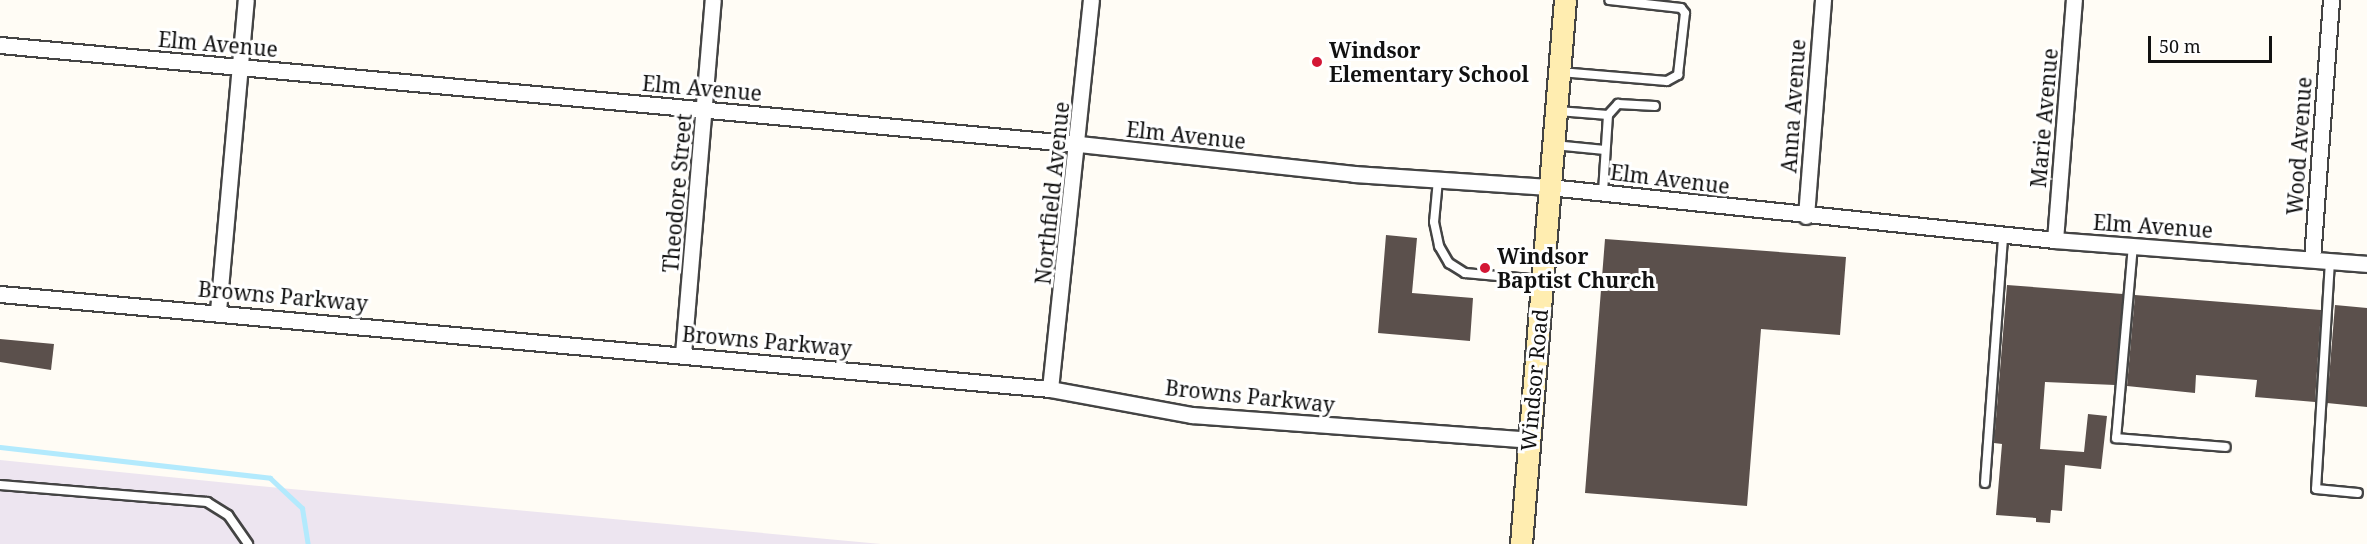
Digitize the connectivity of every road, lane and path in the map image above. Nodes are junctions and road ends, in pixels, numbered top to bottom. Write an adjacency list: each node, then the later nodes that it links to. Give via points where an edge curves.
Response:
1 (246, 0): 10 (street)
2 (713, 0): 13 (street, Theodore Street)
3 (1092, 0): 16 (street, Northfield Avenue)
4 (1565, 0): 11 (street, Windsor Road)
5 (1610, 0): 11 (lane, via 1681,8 1685,13 1678,75 1667,81)
6 (1823, 0): 22 (street, Anna Avenue)
7 (2074, 0): 24 (street, Marie Avenue)
8 (2331, 0): 26 (street, Wood Avenue)
9 (0, 45): 10 (street, Elm Avenue)
10 (240, 68): 13 (street, Elm Avenue); 31 (street)
11 (1559, 72): 14 (street, Windsor Road)
12 (1655, 106): 15 (lane, via 1618,104)
13 (705, 110): 16 (street, Elm Avenue); 32 (street, Theodore Street)
14 (1556, 111): 15 (lane); 17 (street, Windsor Road)
15 (1608, 116): 18 (lane)
16 (1079, 144): 19 (street, Elm Avenue); 33 (street, Northfield Avenue)
17 (1553, 145): 18 (lane); 20 (street, Windsor Road)
18 (1605, 150): 21 (lane)
19 (1438, 180): 20 (street, Elm Avenue); 29 (lane, via 1434,222 1439,246 1449,263 1465,273)
20 (1549, 187): 21 (street, Elm Avenue); 29 (street, Windsor Road)
21 (1603, 193): 22 (street, Elm Avenue)
22 (1806, 216): 23 (street, Elm Avenue)
23 (2003, 235): 24 (street, Elm Avenue); 36 (lane)
24 (2055, 240): 25 (street, Elm Avenue)
25 (2133, 245): 26 (street, Elm Avenue); 35 (lane, via 2116,438)
26 (2312, 259): 27 (street, Elm Avenue)
27 (2330, 261): 28 (street, Elm Avenue); 38 (lane, via 2316,489)
28 (2367, 264)
29 (1542, 280): 34 (street, Windsor Road)
30 (0, 294): 31 (street, Browns Parkway)
31 (218, 311): 32 (street, Browns Parkway)
32 (683, 354): 33 (street, Browns Parkway)
33 (1050, 389): 34 (street, Browns Parkway, via 1192,416)
34 (1529, 440): 40 (street, Windsor Road)
35 (2226, 447)
36 (1985, 483)
37 (0, 485): 39 (lane, via 207,502 228,515)
38 (2358, 493)
39 (248, 544)
40 (1521, 544)

